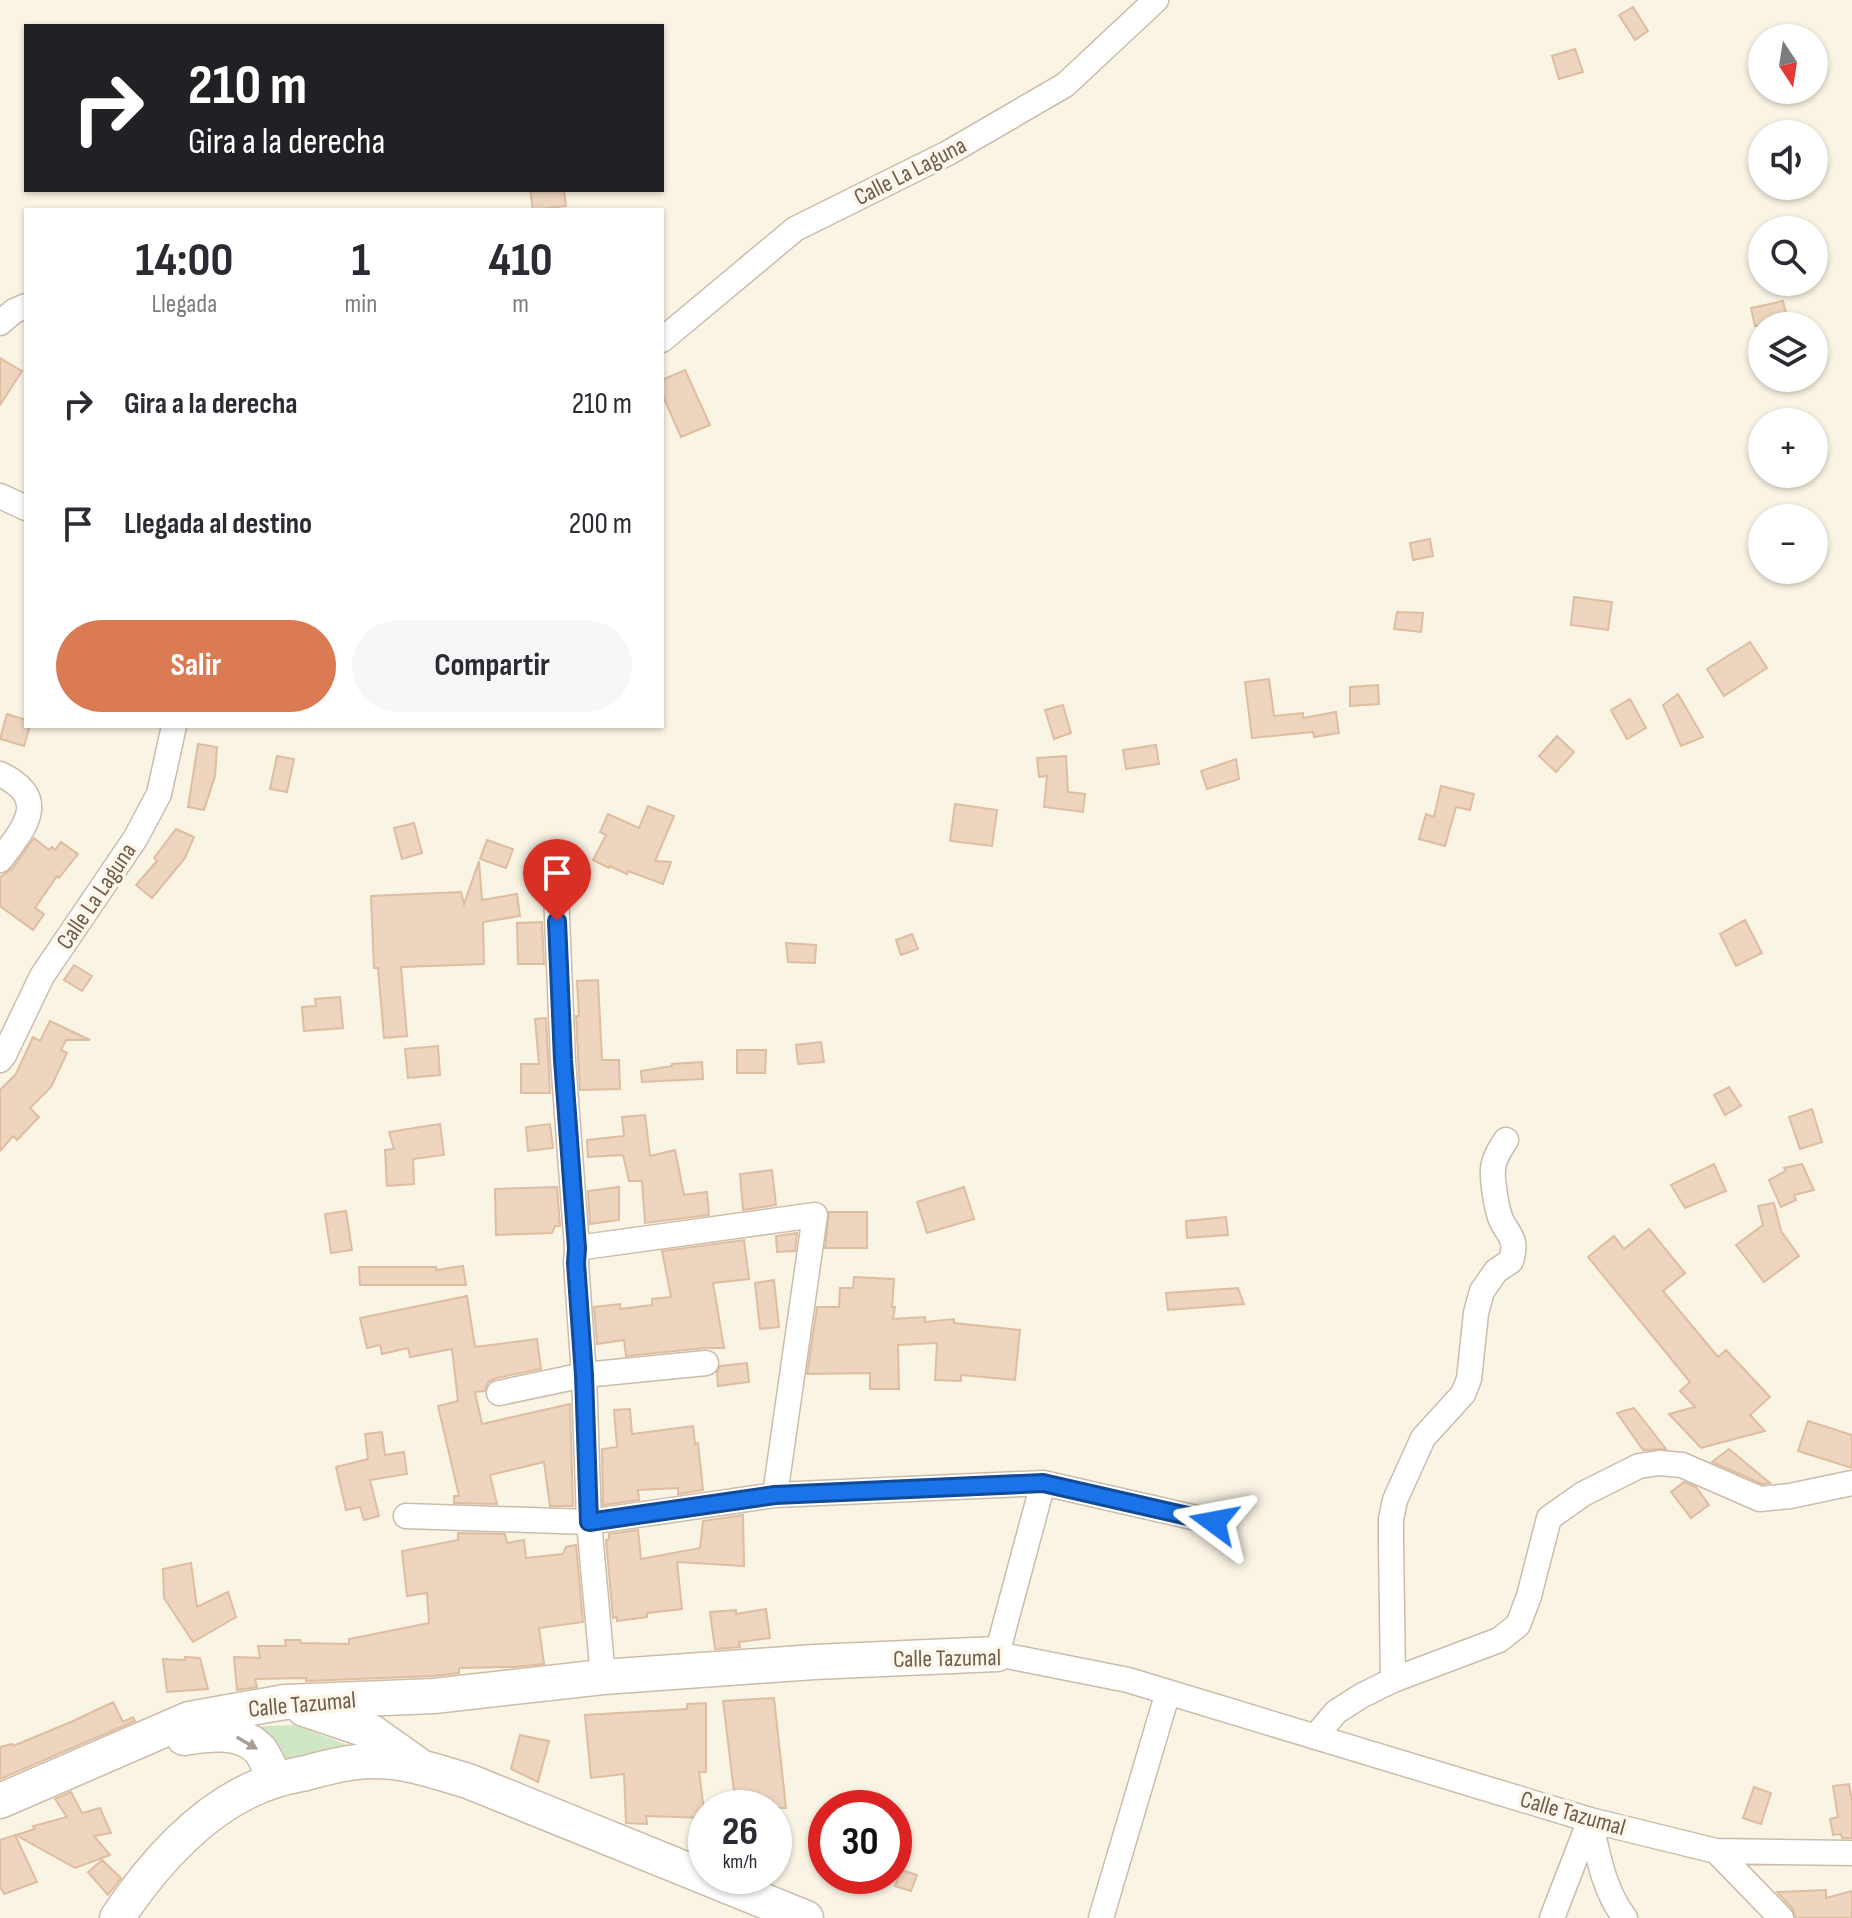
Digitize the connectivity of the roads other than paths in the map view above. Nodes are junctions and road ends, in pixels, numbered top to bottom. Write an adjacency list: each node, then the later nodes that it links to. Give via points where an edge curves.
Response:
1 (1156, 0): 4 (street, Calle La Laguna, via 1065,85 948,153 795,229)
2 (24, 307): 3 (street)
3 (0, 323)
4 (664, 338)
5 (0, 496): 6 (street)
6 (24, 507)
7 (174, 728): 11 (street, Calle La Laguna, via 159,794 135,839 42,976)
8 (0, 774): 9 (street, via 28,794 30,811)
9 (0, 860)
10 (556, 893): 13 (street)
11 (0, 1060)
12 (1506, 1140): 25 (street, via 1493,1169 1499,1216 1515,1248 1511,1261 1482,1291 1463,1394 1423,1438 1391,1519)
13 (577, 1248): 15 (street); 19 (street, via 815,1215)
14 (706, 1363): 15 (street)
15 (584, 1375): 16 (street); 21 (street)
16 (499, 1393)
17 (1043, 1483): 19 (street); 22 (street); 23 (street)
18 (1852, 1483): 25 (street, via 1760,1499 1682,1465 1639,1466 1549,1518 1518,1625 1499,1640)
19 (775, 1495): 21 (street)
20 (406, 1516): 21 (street)
21 (589, 1522): 24 (street)
22 (1214, 1522)
23 (997, 1654): 24 (main road, Calle Tazumal); 26 (street, Calle Tazumal)
24 (603, 1677): 27 (main road, Calle Tazumal, via 434,1696)
25 (1393, 1680): 28 (street, via 1336,1712)
26 (1168, 1692): 28 (street, Calle Tazumal); 38 (street)
27 (285, 1702): 29 (main road, Calle Tazumal, via 189,1719); 30 (main road, via 372,1732)
28 (1315, 1737): 33 (street, Calle Tazumal)
29 (116, 1750): 31 (main road, one-way to 31, via 232,1735 260,1751); 32 (main road)
30 (421, 1767): 31 (main road, via 373,1761); 37 (main road, via 506,1795)
31 (276, 1780): 36 (main road, via 236,1798 191,1830)
32 (0, 1801)
33 (1590, 1820): 34 (street, Calle Tazumal); 39 (street); 40 (street, via 1603,1879)
34 (1716, 1851): 35 (street, Calle Tazumal); 41 (street)
35 (1852, 1853)
36 (117, 1918)
37 (806, 1918)
38 (1101, 1918)
39 (1552, 1918)
40 (1625, 1918)
41 (1781, 1918)

